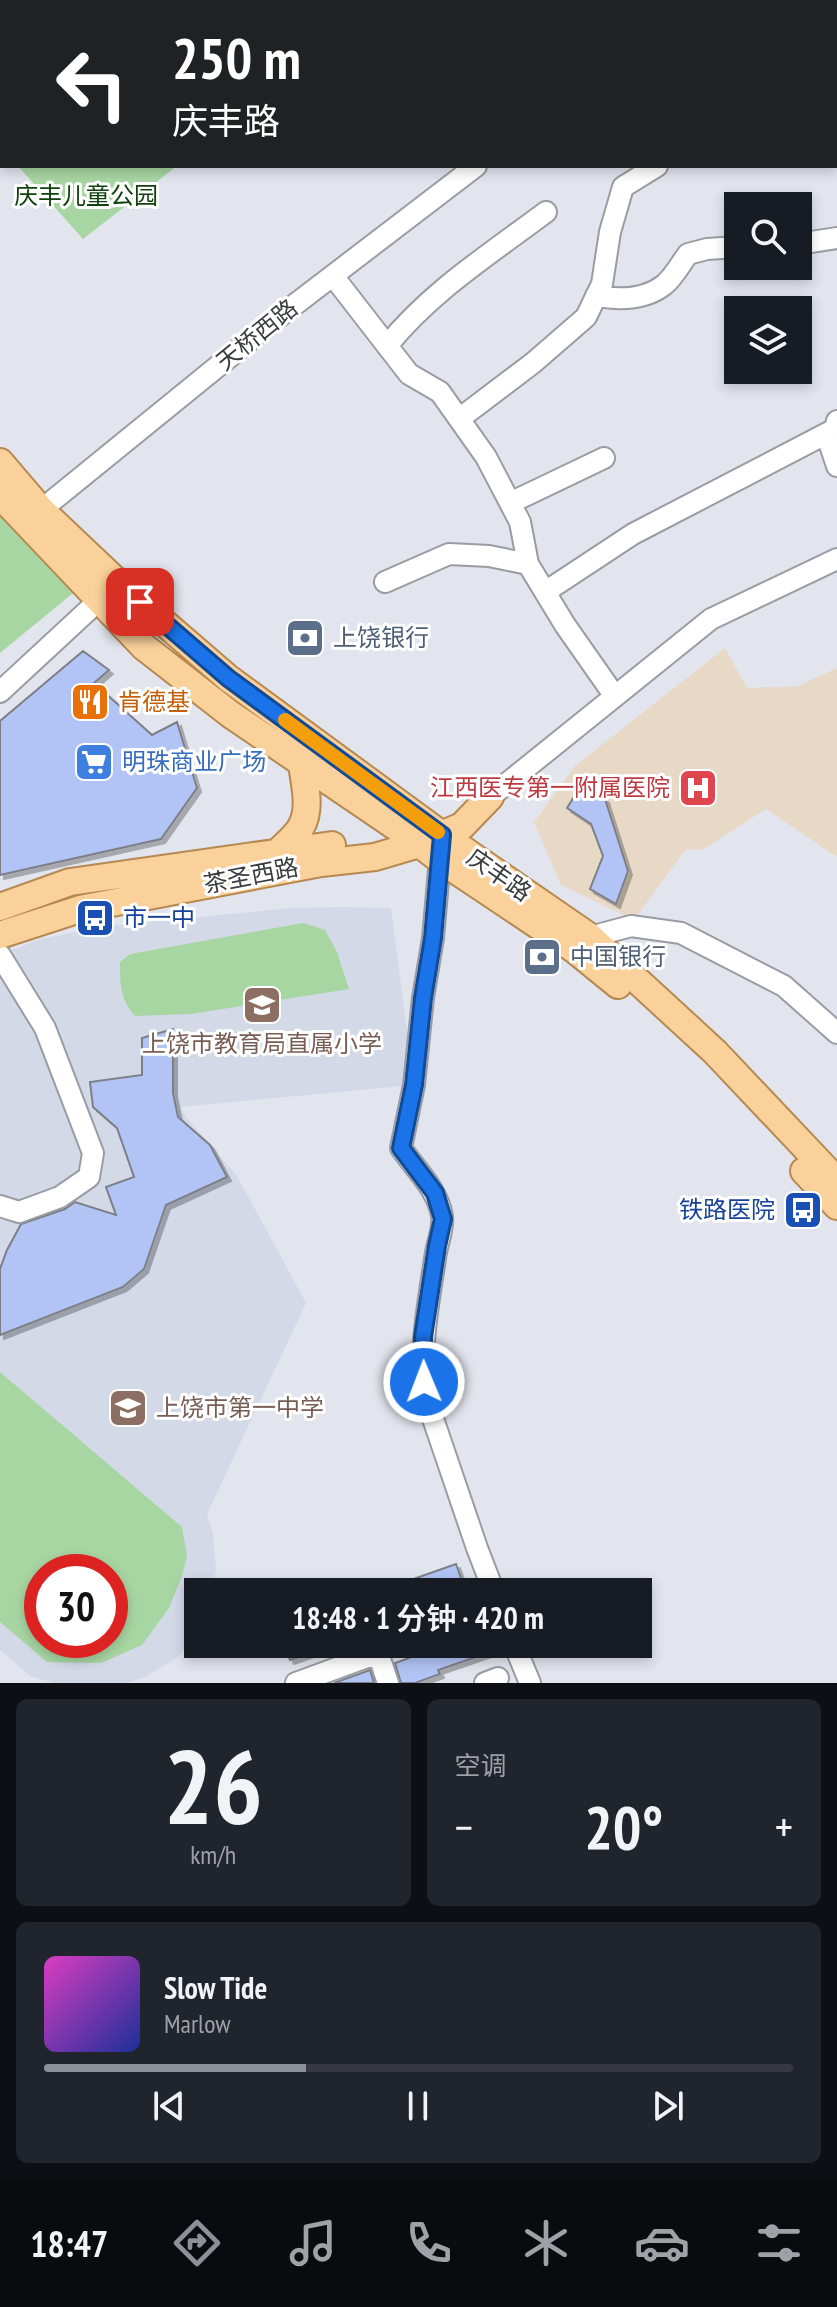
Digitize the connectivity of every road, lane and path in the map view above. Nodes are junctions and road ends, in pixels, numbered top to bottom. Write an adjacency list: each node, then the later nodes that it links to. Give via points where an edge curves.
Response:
1 (473, 168): 7 (street, 天桥西路)
2 (654, 168): 8 (street, via 623,187)
3 (546, 212): 9 (street, via 455,280 407,321)
4 (837, 238): 5 (street)
5 (812, 242)
6 (724, 248): 8 (street, via 688,254 666,283 645,296)
7 (333, 276): 9 (street); 19 (street, 天桥西路)
8 (596, 296): 10 (street, via 586,317)
9 (387, 346): 10 (street, via 409,374 440,392)
10 (459, 419): 18 (street)
11 (837, 421): 13 (street, via 835,429)
12 (834, 445): 13 (street); 16 (street)
13 (801, 447): 24 (street, via 633,534)
14 (604, 458): 18 (street)
15 (0, 462): 19 (main road, 庆丰路)
16 (837, 466)
17 (0, 495): 23 (main road)
18 (510, 503): 21 (street, via 520,522)
19 (41, 510): 23 (main road, 庆丰路)
20 (837, 559): 26 (street, 茶圣西路, via 711,619)
21 (528, 564): 22 (street, via 449,554); 24 (street)
22 (385, 582)
23 (109, 591): 25 (street); 27 (main road, via 144,647); 29 (main road, 庆丰路, via 228,678)
24 (545, 592): 26 (street)
25 (0, 692)
26 (614, 695): 28 (street, 茶圣西路)
27 (302, 763): 29 (main road); 30 (main road, via 304,818)
28 (490, 797): 29 (main road, 茶圣西路, via 462,826)
29 (428, 840): 30 (main road, 茶圣西路); 32 (main road, 茶圣西路, via 375,857 80,909); 33 (main road, 庆丰路); 38 (main road, via 575,950 683,1040); 39 (street, via 433,938 401,1148 435,1193 443,1219 423,1337 424,1382)
30 (279, 851): 31 (main road, 茶圣西路, via 70,882)
31 (0, 907)
32 (0, 935)
33 (590, 937): 35 (street, via 631,926 681,933 784,986); 36 (main road, 庆丰路, via 715,1052)
34 (0, 955): 37 (street, via 45,1028 93,1153 89,1177 60,1197 19,1212)
35 (837, 1033)
36 (837, 1181)
37 (0, 1206)
38 (837, 1206)
39 (489, 1578)
40 (520, 1658): 43 (street)
41 (296, 1683): 42 (street, via 378,1653)
42 (388, 1683)
43 (530, 1683)

